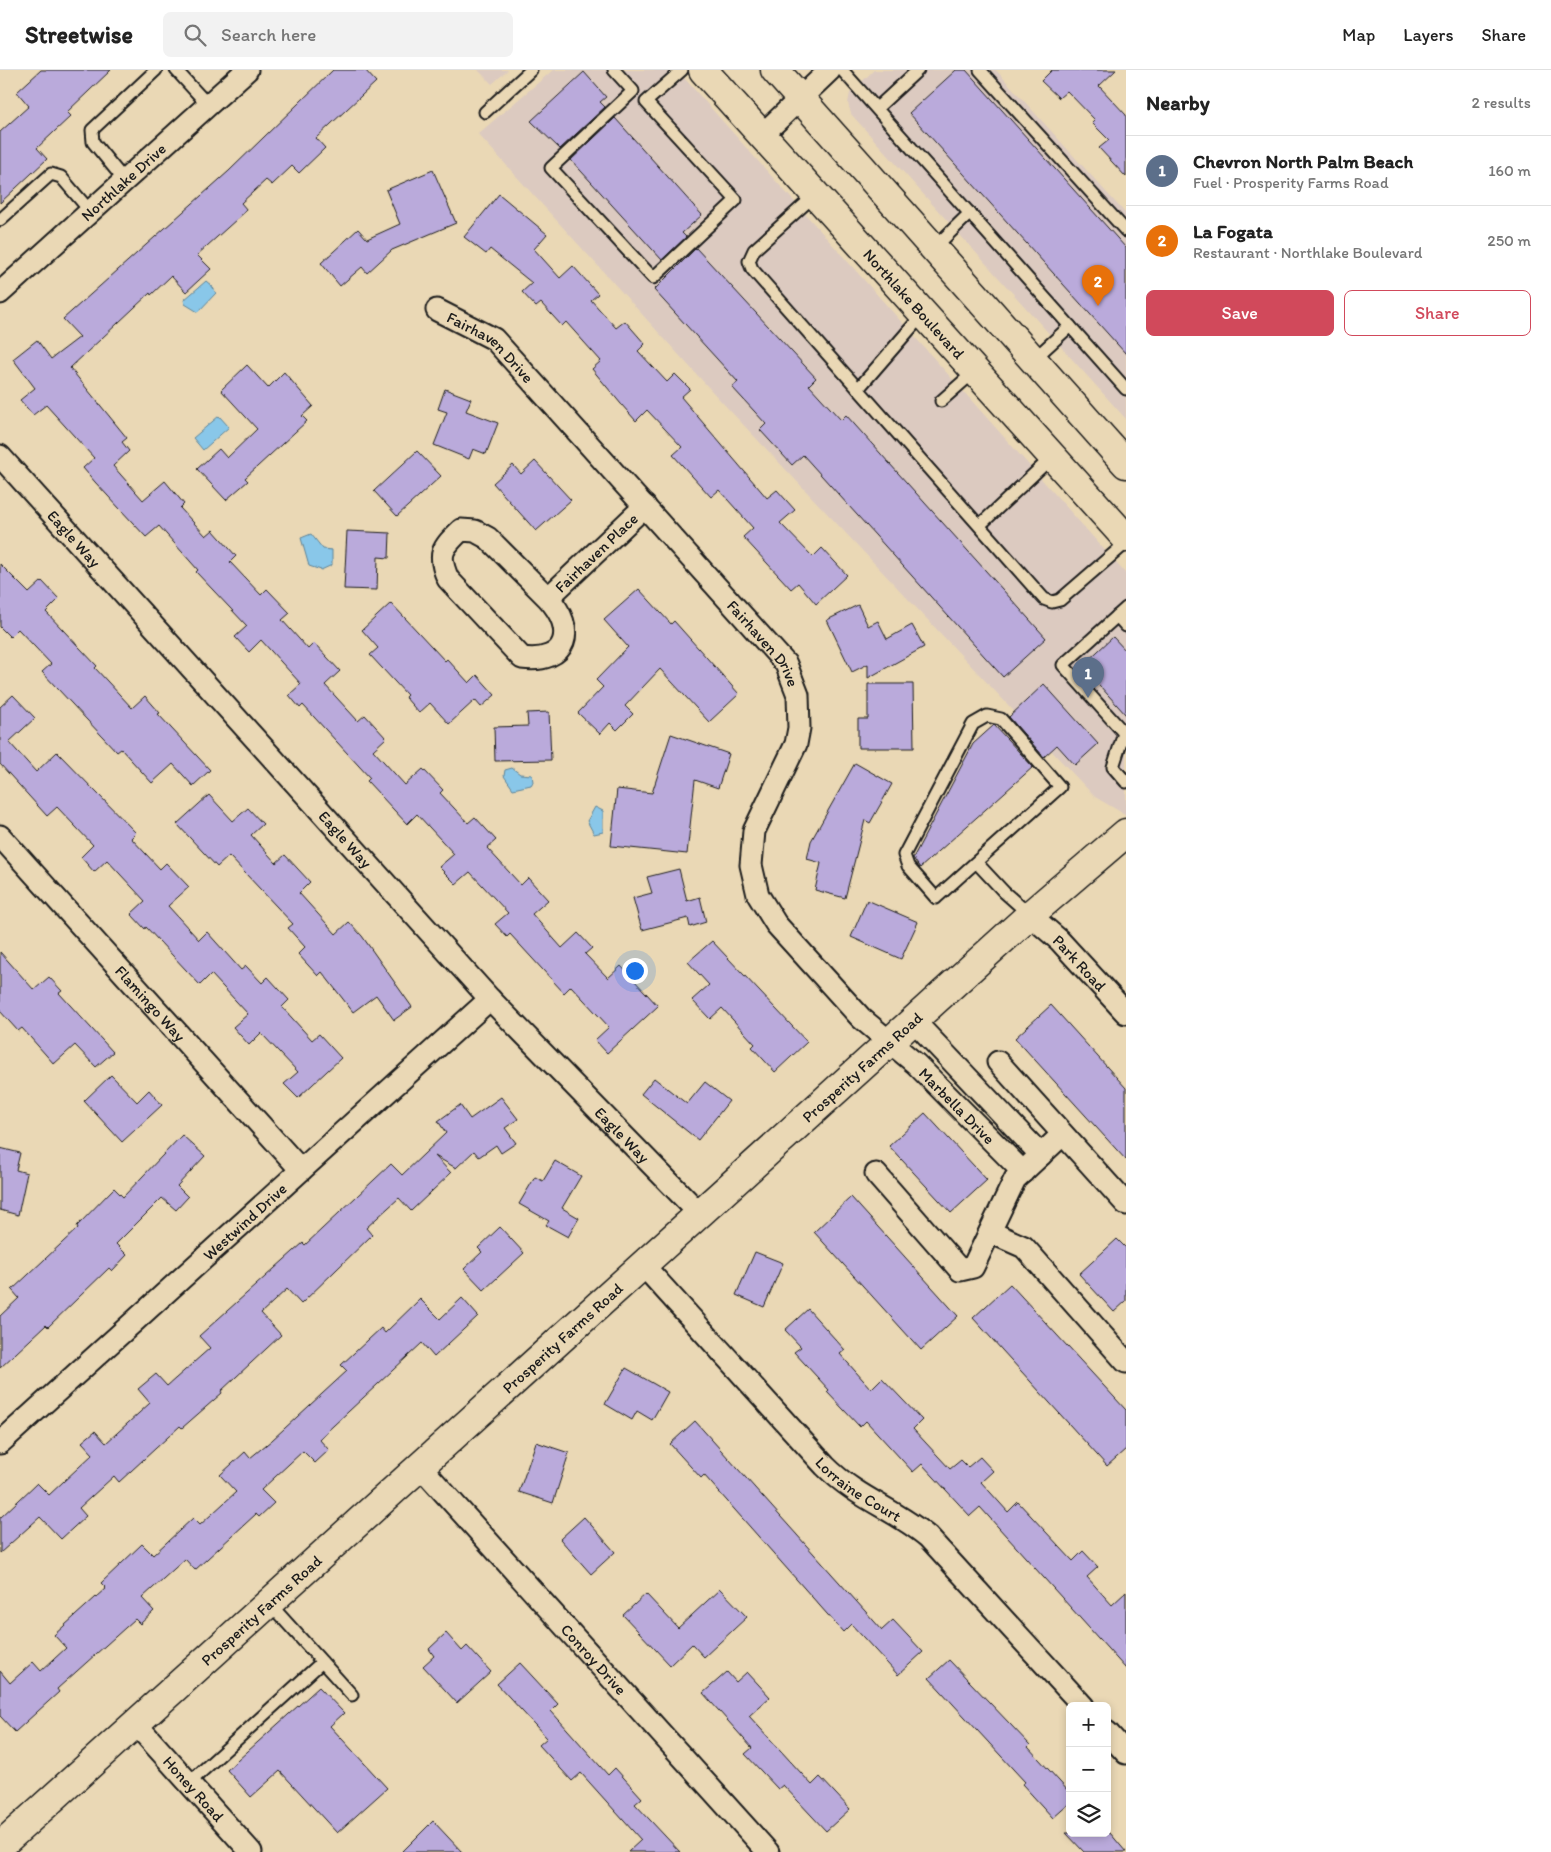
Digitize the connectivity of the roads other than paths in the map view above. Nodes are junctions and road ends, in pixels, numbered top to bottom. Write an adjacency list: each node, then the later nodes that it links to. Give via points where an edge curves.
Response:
1 (156, 70): 20 (lane, via 92,130 93,142)
2 (176, 70): 16 (lane)
3 (247, 70): 16 (street, Northlake Drive)
4 (531, 70): 18 (lane)
5 (614, 70): 13 (lane)
6 (682, 70): 15 (lane)
7 (703, 70): 19 (street, Northlake Boulevard)
8 (775, 70): 14 (street)
9 (830, 70): 14 (street)
10 (842, 70): 17 (lane)
11 (918, 70): 17 (lane)
12 (980, 70): 25 (lane)
13 (633, 91): 15 (lane); 15 (lane, via 551,168 653,278 736,200)
14 (800, 98): 19 (street); 26 (street)
15 (646, 102)
16 (208, 105): 20 (street, Northlake Drive)
17 (877, 108): 23 (lane)
18 (485, 112)
19 (762, 135): 21 (street, Northlake Boulevard)
20 (124, 180): 22 (street, Northlake Drive)
21 (816, 194): 29 (street, Northlake Boulevard); 34 (lane, via 754,250 749,261 752,269)
22 (90, 211): 24 (lane, via 62,177 51,174); 27 (street, Northlake Drive)
23 (970, 213): 26 (lane); 30 (lane)
24 (0, 220)
25 (1126, 231)
26 (934, 248): 31 (street)
27 (0, 293)
28 (437, 310): 39 (street, Fairhaven Drive, via 494,339)
29 (923, 314): 32 (street, Northlake Boulevard); 34 (lane)
30 (1070, 326): 31 (lane); 33 (lane)
31 (1033, 360): 38 (street)
32 (975, 371): 35 (lane); 37 (street, Northlake Boulevard)
33 (1126, 388)
34 (858, 389): 40 (lane)
35 (941, 401)
36 (0, 456): 53 (street, Eagle Way)
37 (1052, 457): 40 (lane); 41 (street, Northlake Boulevard)
38 (1126, 464)
39 (645, 506): 43 (street, Fairhaven Place); 56 (street, Fairhaven Drive, via 776,651 793,679 800,711 796,744 760,815 752,840 751,865 758,895 783,931 861,1018)
40 (980, 525): 42 (lane, via 1044,598 1052,602 1060,600)
41 (1126, 538)
42 (1126, 543)
43 (548, 598): 43 (street, Fairhaven Place, via 488,538 475,531 461,530 444,546 441,563 448,579 522,658 539,660 553,654 564,642 566,628 559,610)
44 (1126, 608): 45 (lane)
45 (1117, 616): 46 (lane); 47 (lane, via 1063,665)
46 (1126, 626)
47 (1125, 733): 48 (lane, via 1112,767)
48 (1126, 782)
49 (1126, 833): 52 (street, Prosperity Farms Road)
50 (0, 836): 60 (street, Flamingo Way)
51 (976, 862): 51 (lane, via 936,898 908,866 904,855 973,724 987,716 1001,719 1060,787); 52 (lane)
52 (1030, 915): 54 (street, Park Road, via 1059,940); 55 (street, Prosperity Farms Road)
53 (490, 999): 60 (street, Westwind Drive); 64 (street, Eagle Way)
54 (1126, 1013)
55 (914, 1021): 56 (street, Prosperity Farms Road); 59 (street, Marbella Drive)
56 (890, 1042): 61 (street, Marbella Drive); 64 (street, Prosperity Farms Road)
57 (998, 1062): 58 (street)
58 (1062, 1135): 59 (street); 63 (street)
59 (1041, 1155): 61 (street)
60 (301, 1170): 68 (street, Westwind Drive)
61 (1023, 1172): 65 (street, via 1015,1179)
62 (876, 1174): 65 (street, via 960,1270 973,1268)
63 (1126, 1204)
64 (700, 1214): 66 (street, Prosperity Farms Road)
65 (990, 1232): 67 (street, via 1024,1247)
66 (643, 1265): 69 (street, Prosperity Farms Road); 73 (street, Lorraine Court, via 825,1466 852,1490 898,1515 928,1537)
67 (1123, 1351)
68 (0, 1443)
69 (420, 1466): 70 (street, Prosperity Farms Road); 80 (street, Conroy Drive)
70 (269, 1603): 71 (lane); 74 (street, Prosperity Farms Road)
71 (322, 1662): 72 (lane); 77 (lane)
72 (352, 1695)
73 (1079, 1702)
74 (136, 1723): 77 (street, Honey Road); 78 (street, Prosperity Farms Road)
75 (1111, 1736): 76 (street)
76 (1126, 1752)
77 (190, 1784): 79 (street, Honey Road)
78 (0, 1846)
79 (245, 1850)
80 (768, 1852)

